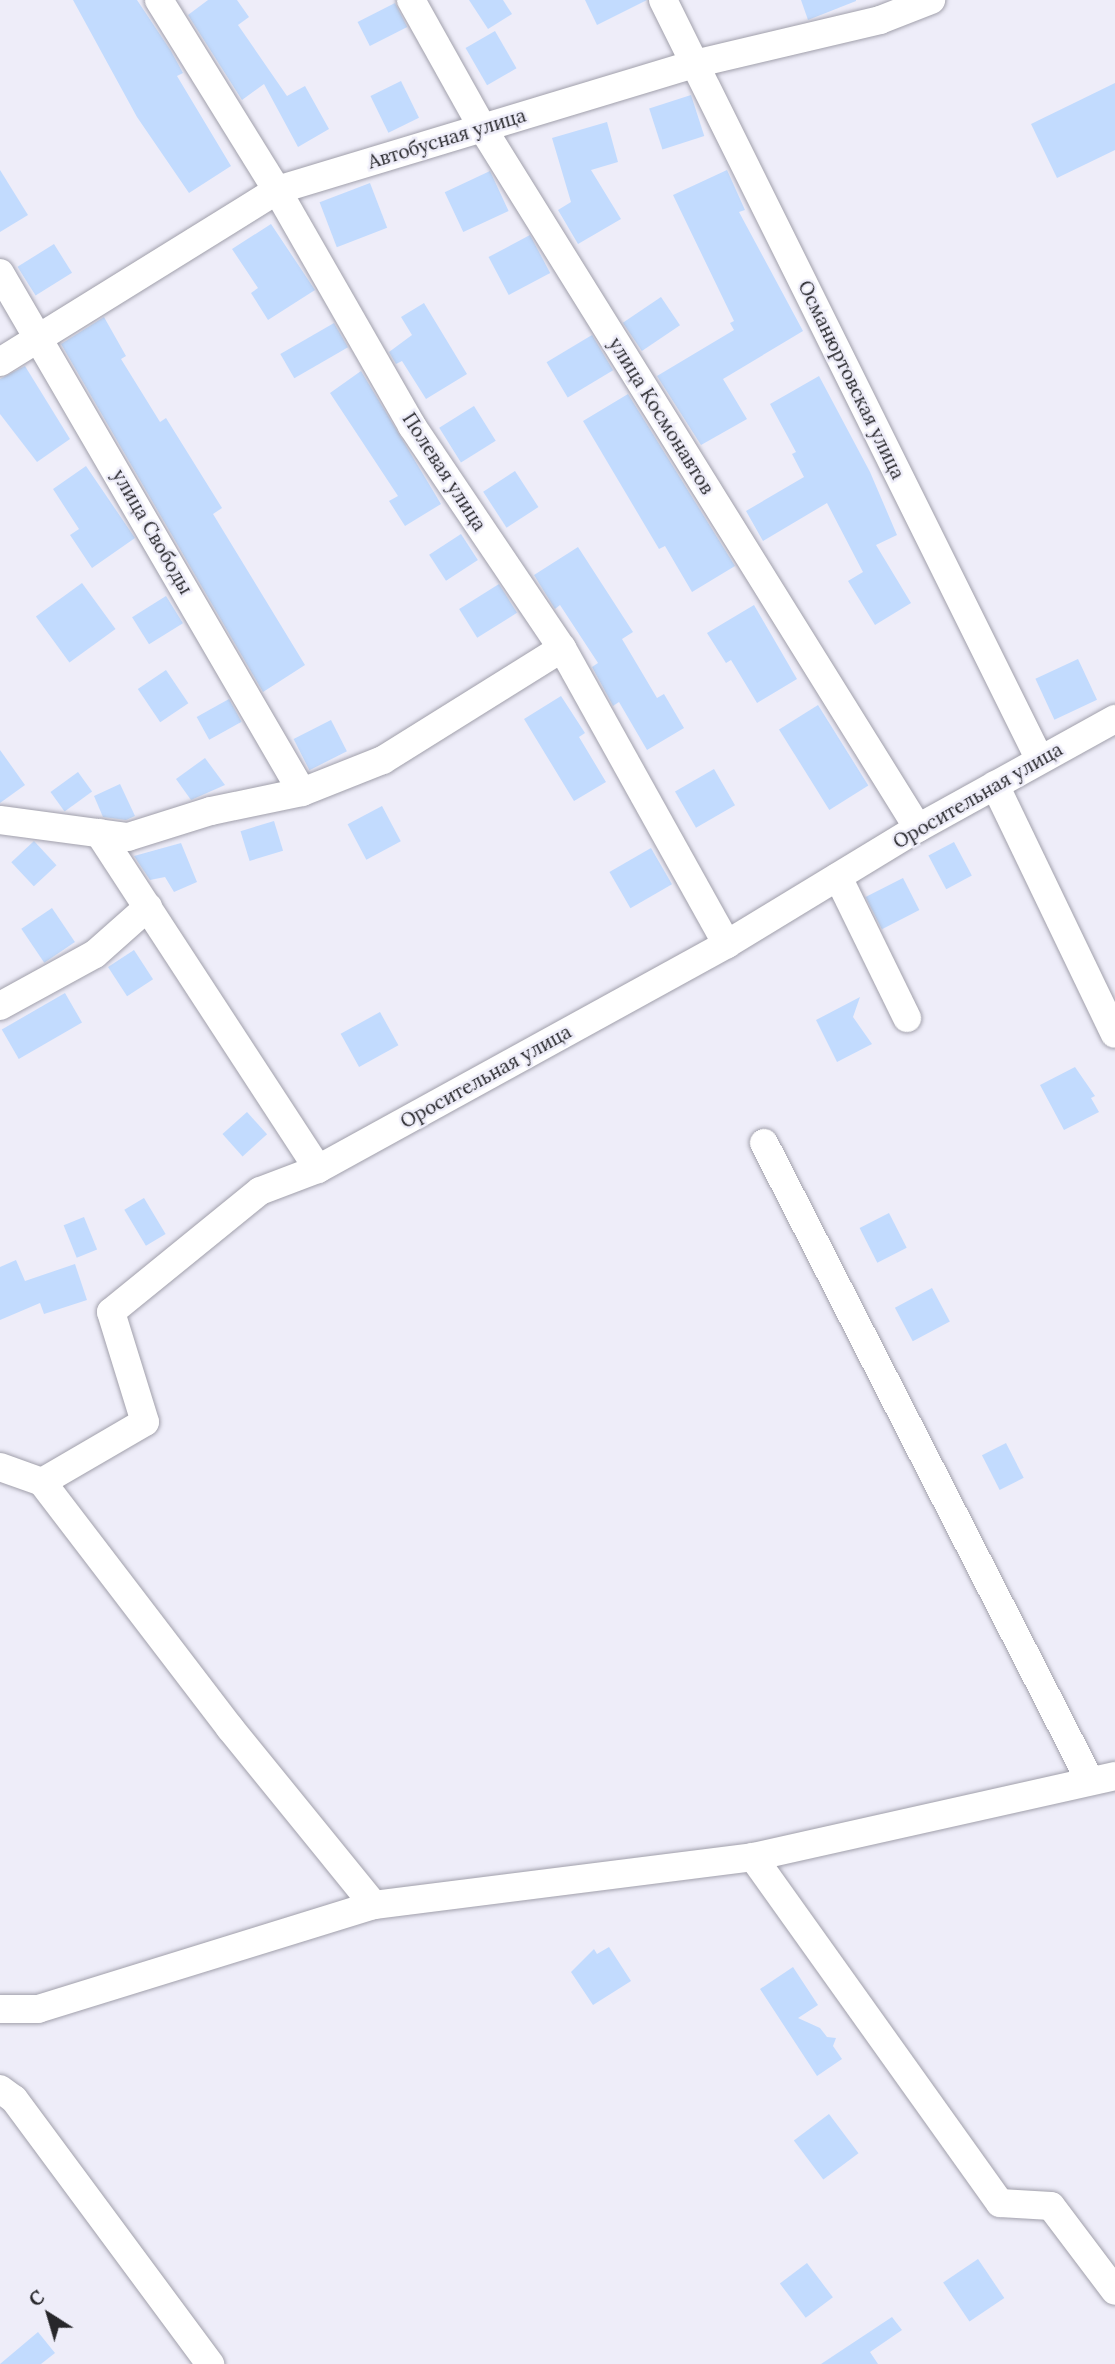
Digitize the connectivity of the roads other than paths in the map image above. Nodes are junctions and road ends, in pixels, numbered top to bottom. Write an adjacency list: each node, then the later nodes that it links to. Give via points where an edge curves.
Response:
1 (159, 0): 8 (street, Полевая улица)
2 (411, 0): 7 (street, улица Космонавтов)
3 (663, 0): 6 (street, Османюртовская улица)
4 (931, 0): 5 (street, Автобусная улица)
5 (876, 10): 6 (street, Автобусная улица)
6 (694, 64): 7 (street, Автобусная улица); 14 (street, Османюртовская улица)
7 (482, 129): 8 (street, Автобусная улица); 18 (street, улица Космонавтов)
8 (277, 190): 10 (street, Автобусная улица); 12 (street, Полевая улица, via 412,426)
9 (0, 273): 10 (street, улица Свободы)
10 (41, 339): 11 (street, Автобусная улица); 16 (street, улица Свободы)
11 (0, 362)
12 (562, 648): 16 (street, via 383,760); 22 (street, Полевая улица)
13 (1115, 719): 14 (street, Оросительная улица)
14 (1040, 760): 15 (street, Оросительная улица)
15 (995, 785): 18 (street, Оросительная улица); 25 (street)
16 (302, 792): 19 (street, via 211,811 128,837)
17 (0, 820): 19 (street)
18 (918, 828): 20 (street, Оросительная улица)
19 (99, 833): 21 (street)
20 (838, 877): 22 (street, Оросительная улица); 24 (street)
21 (148, 907): 23 (street, via 95,954); 27 (street)
22 (727, 944): 27 (street, Оросительная улица)
23 (0, 1006)
24 (907, 1018)
25 (1115, 1034)
26 (764, 1143): 30 (street)
27 (318, 1169): 29 (street, Оросительная улица, via 260,1191 111,1312 145,1422)
28 (0, 1467): 29 (street)
29 (42, 1482): 32 (street, via 230,1728)
30 (1102, 1778): 31 (street)
31 (753, 1857): 32 (street); 35 (street, via 999,2203 1051,2206)
32 (374, 1905): 33 (street, via 38,2008)
33 (0, 2009)
34 (0, 2088): 36 (street, via 14,2099)
35 (1115, 2291)
36 (210, 2364)

